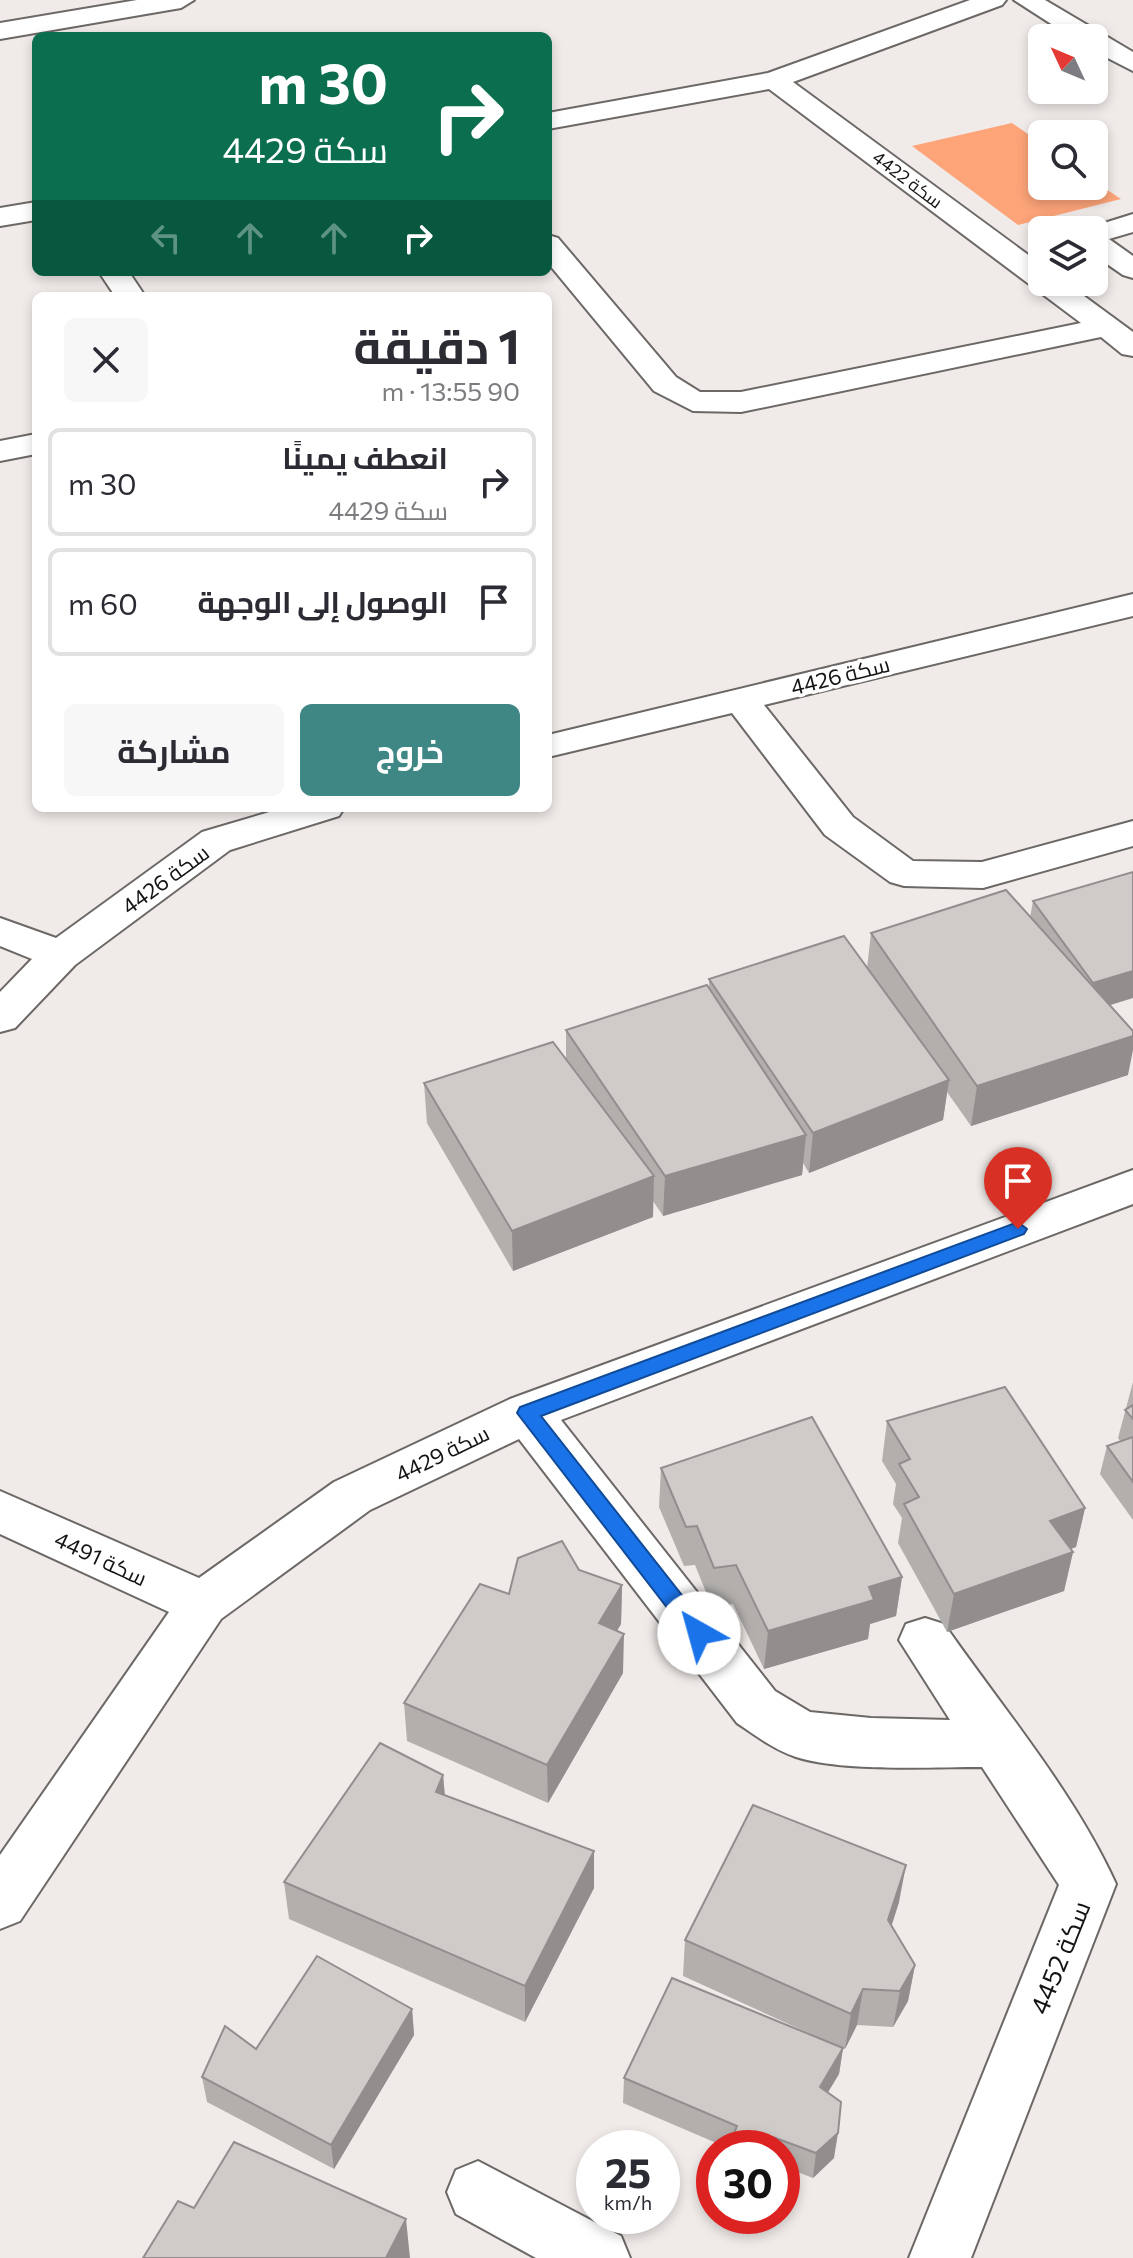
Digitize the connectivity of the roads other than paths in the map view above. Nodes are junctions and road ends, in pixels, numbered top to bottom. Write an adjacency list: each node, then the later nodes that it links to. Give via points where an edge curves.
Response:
1 (181, 0): 5 (street)
2 (993, 0): 8 (street)
3 (1027, 0): 4 (street)
4 (1067, 24)
5 (0, 31)
6 (1108, 48): 7 (street)
7 (1133, 63)
8 (774, 80): 9 (street); 17 (street, سكة 4422)
9 (552, 120)
10 (32, 212): 11 (street)
11 (0, 217)
12 (1133, 223): 13 (street)
13 (1108, 230)
14 (552, 249): 21 (street, via 665,384 693,401 741,402)
15 (1028, 252): 17 (street)
16 (1108, 252): 19 (street)
17 (1012, 257): 18 (street, سكة 4422)
18 (1028, 268)
19 (1133, 269)
20 (1065, 296): 21 (street, سكة 4422)
21 (1106, 327): 22 (street, سكة 4422)
22 (1133, 347)
23 (32, 445): 24 (street)
24 (0, 451)
25 (1133, 605): 26 (street, سكة 4426)
26 (740, 699): 27 (street, سكة 4426); 29 (street, via 839,826 904,873 983,875)
27 (552, 745)
28 (312, 812): 31 (street, سكة 4426, via 216,841)
29 (1133, 833)
30 (0, 931): 31 (street)
31 (60, 955): 32 (street, سكة 4426)
32 (0, 1018)
33 (1133, 1186): 34 (street, سكة 4429)
34 (527, 1413): 36 (street, سكة 4429, via 352,1496); 38 (street, via 756,1707 800,1735)
35 (0, 1511): 36 (street, سكة 4491)
36 (203, 1604): 39 (street, سكة 4429)
37 (925, 1640): 38 (street, سكة 4452)
38 (998, 1744): 42 (street, سكة 4452, via 1088,1884)
39 (0, 1903)
40 (478, 2192): 41 (street)
41 (599, 2258)
42 (940, 2258)

